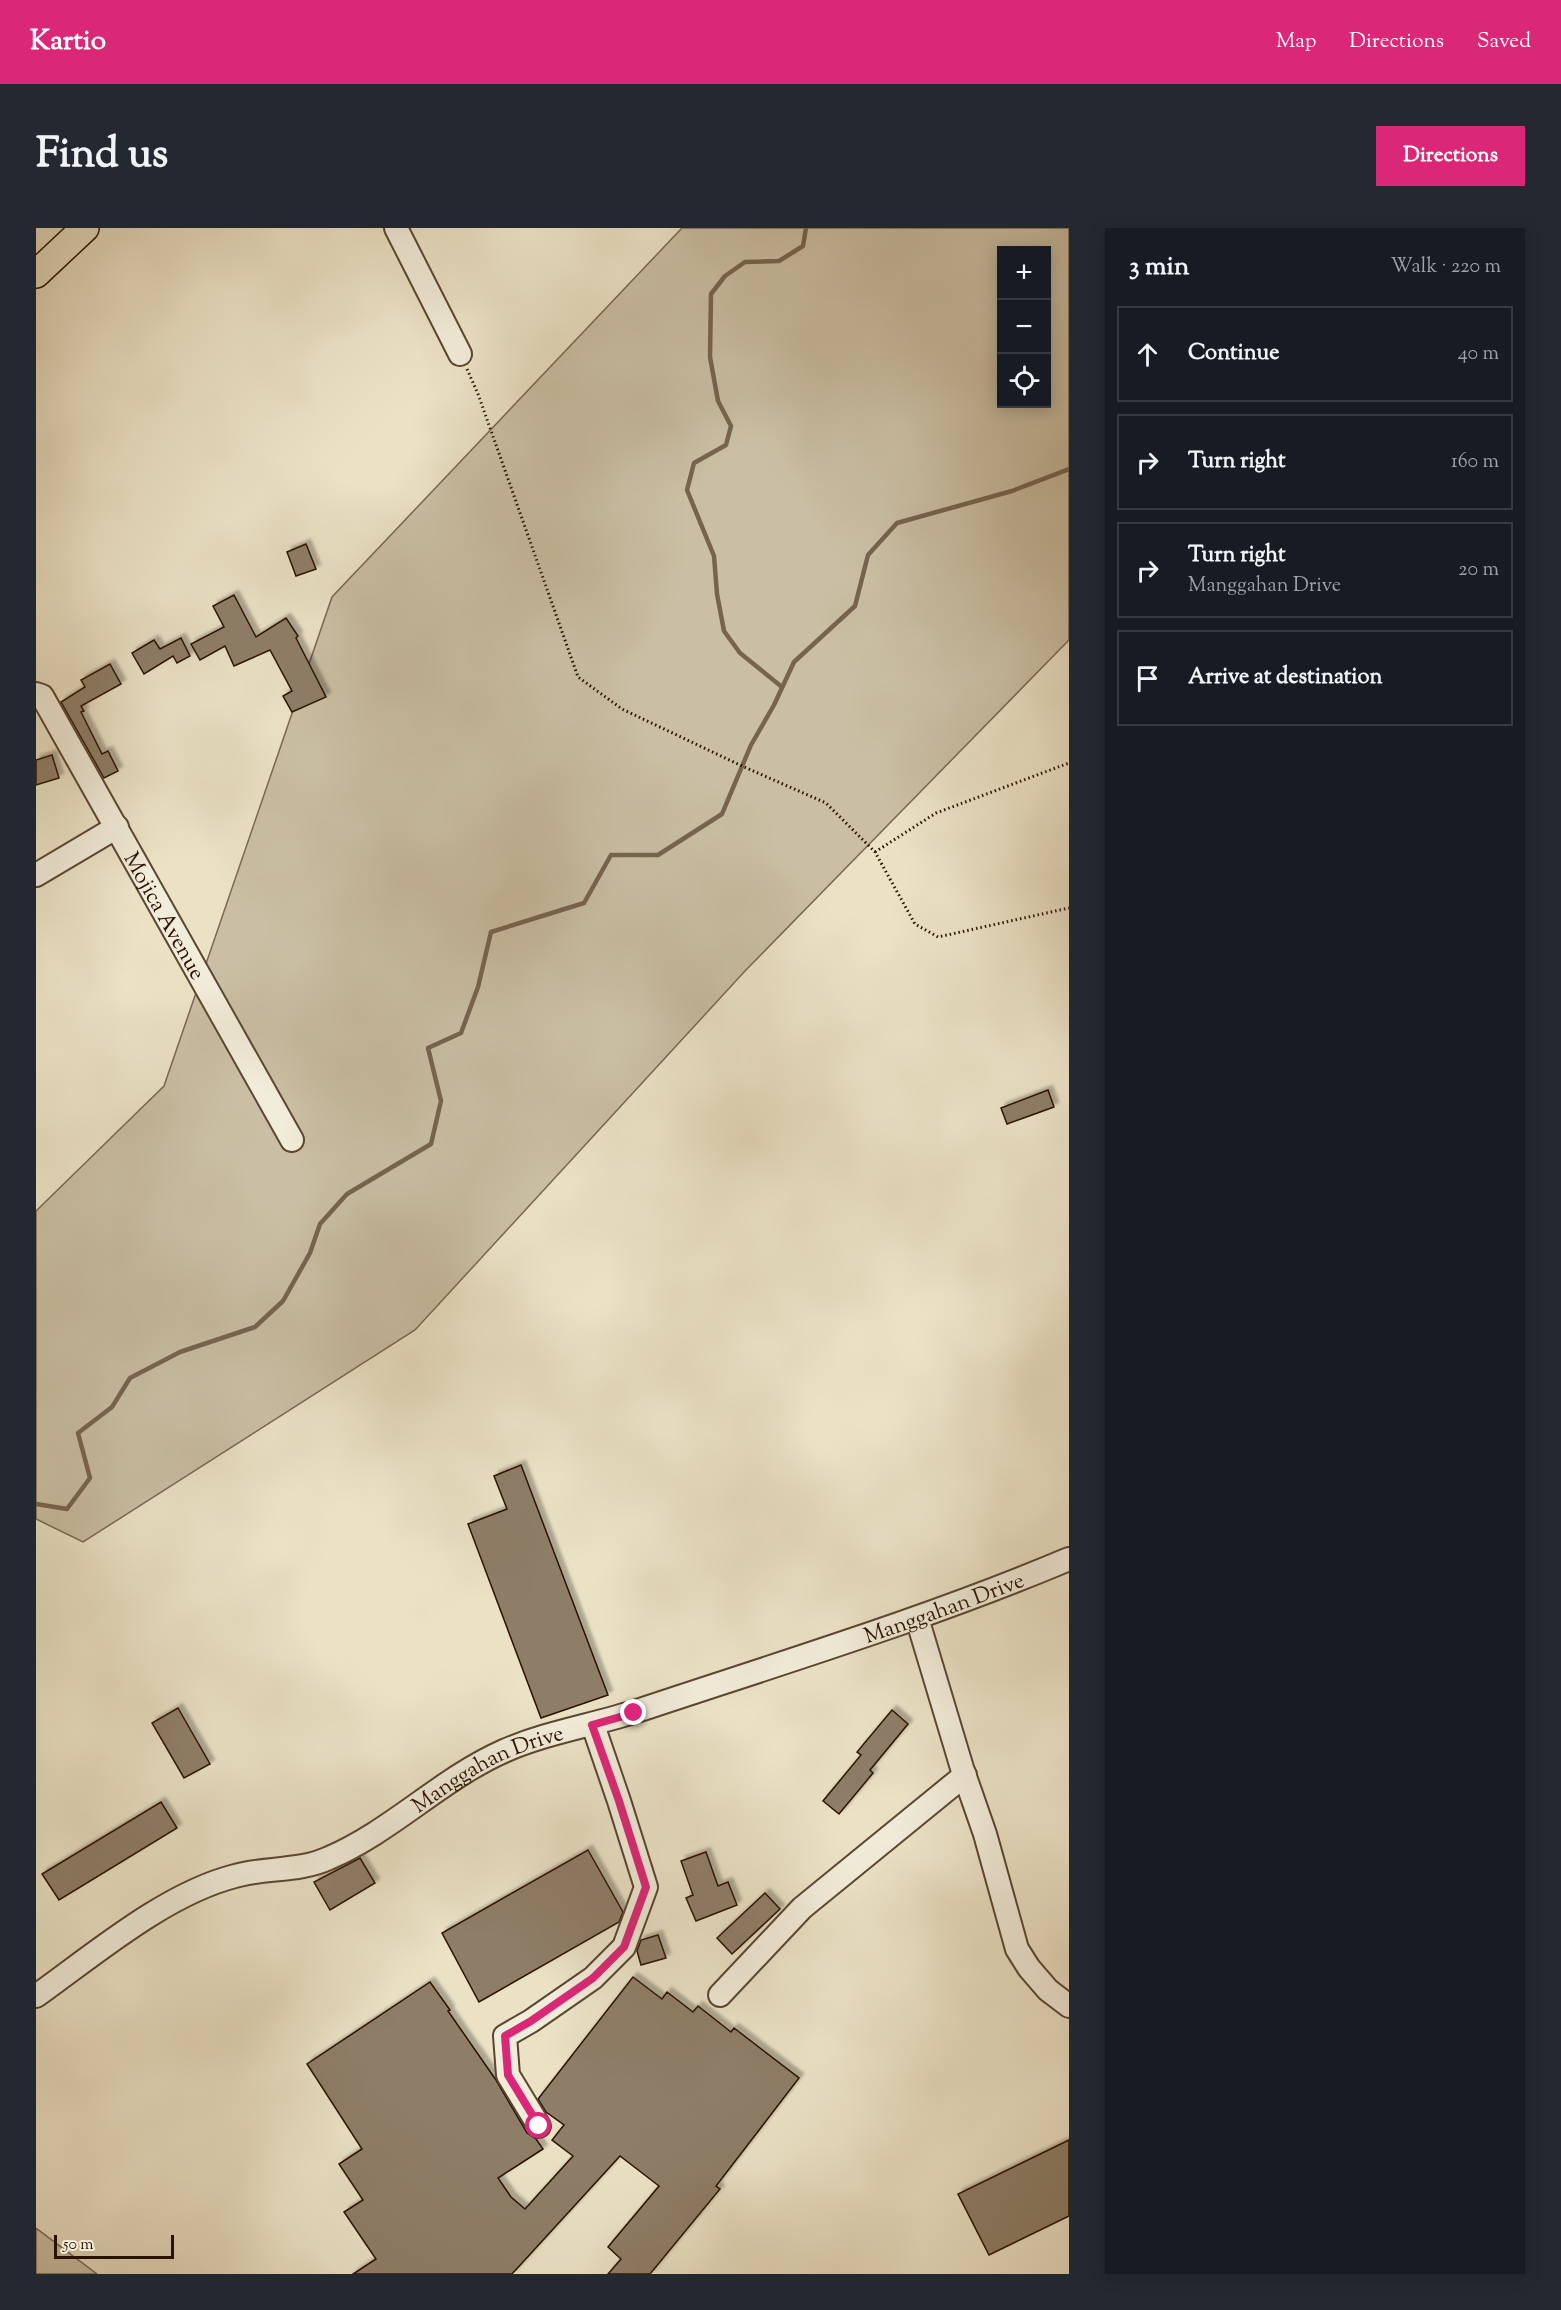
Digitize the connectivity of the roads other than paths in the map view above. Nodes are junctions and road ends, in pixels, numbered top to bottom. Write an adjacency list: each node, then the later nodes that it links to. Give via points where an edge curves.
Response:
1 (85, 228): 3 (main road)
2 (396, 228): 4 (street)
3 (36, 274)
4 (460, 354)
5 (36, 694): 6 (street, Mojica Avenue, via 42,696)
6 (117, 827): 7 (street); 8 (street, Mojica Avenue)
7 (36, 875)
8 (292, 1140)
9 (1069, 1559): 10 (street, Manggahan Drive)
10 (917, 1618): 11 (street, Manggahan Drive); 12 (street)
11 (592, 1725): 14 (street, Manggahan Drive, via 543,1737 484,1760 330,1858 305,1867 236,1875 202,1887 147,1917); 16 (street, via 646,1887 624,1947 593,1978 505,2036 508,2075)
12 (965, 1775): 13 (street, via 802,1908); 15 (street, via 1017,1949 1048,1990)
13 (720, 1995)
14 (36, 1996)
15 (1069, 2006)
16 (539, 2126)

